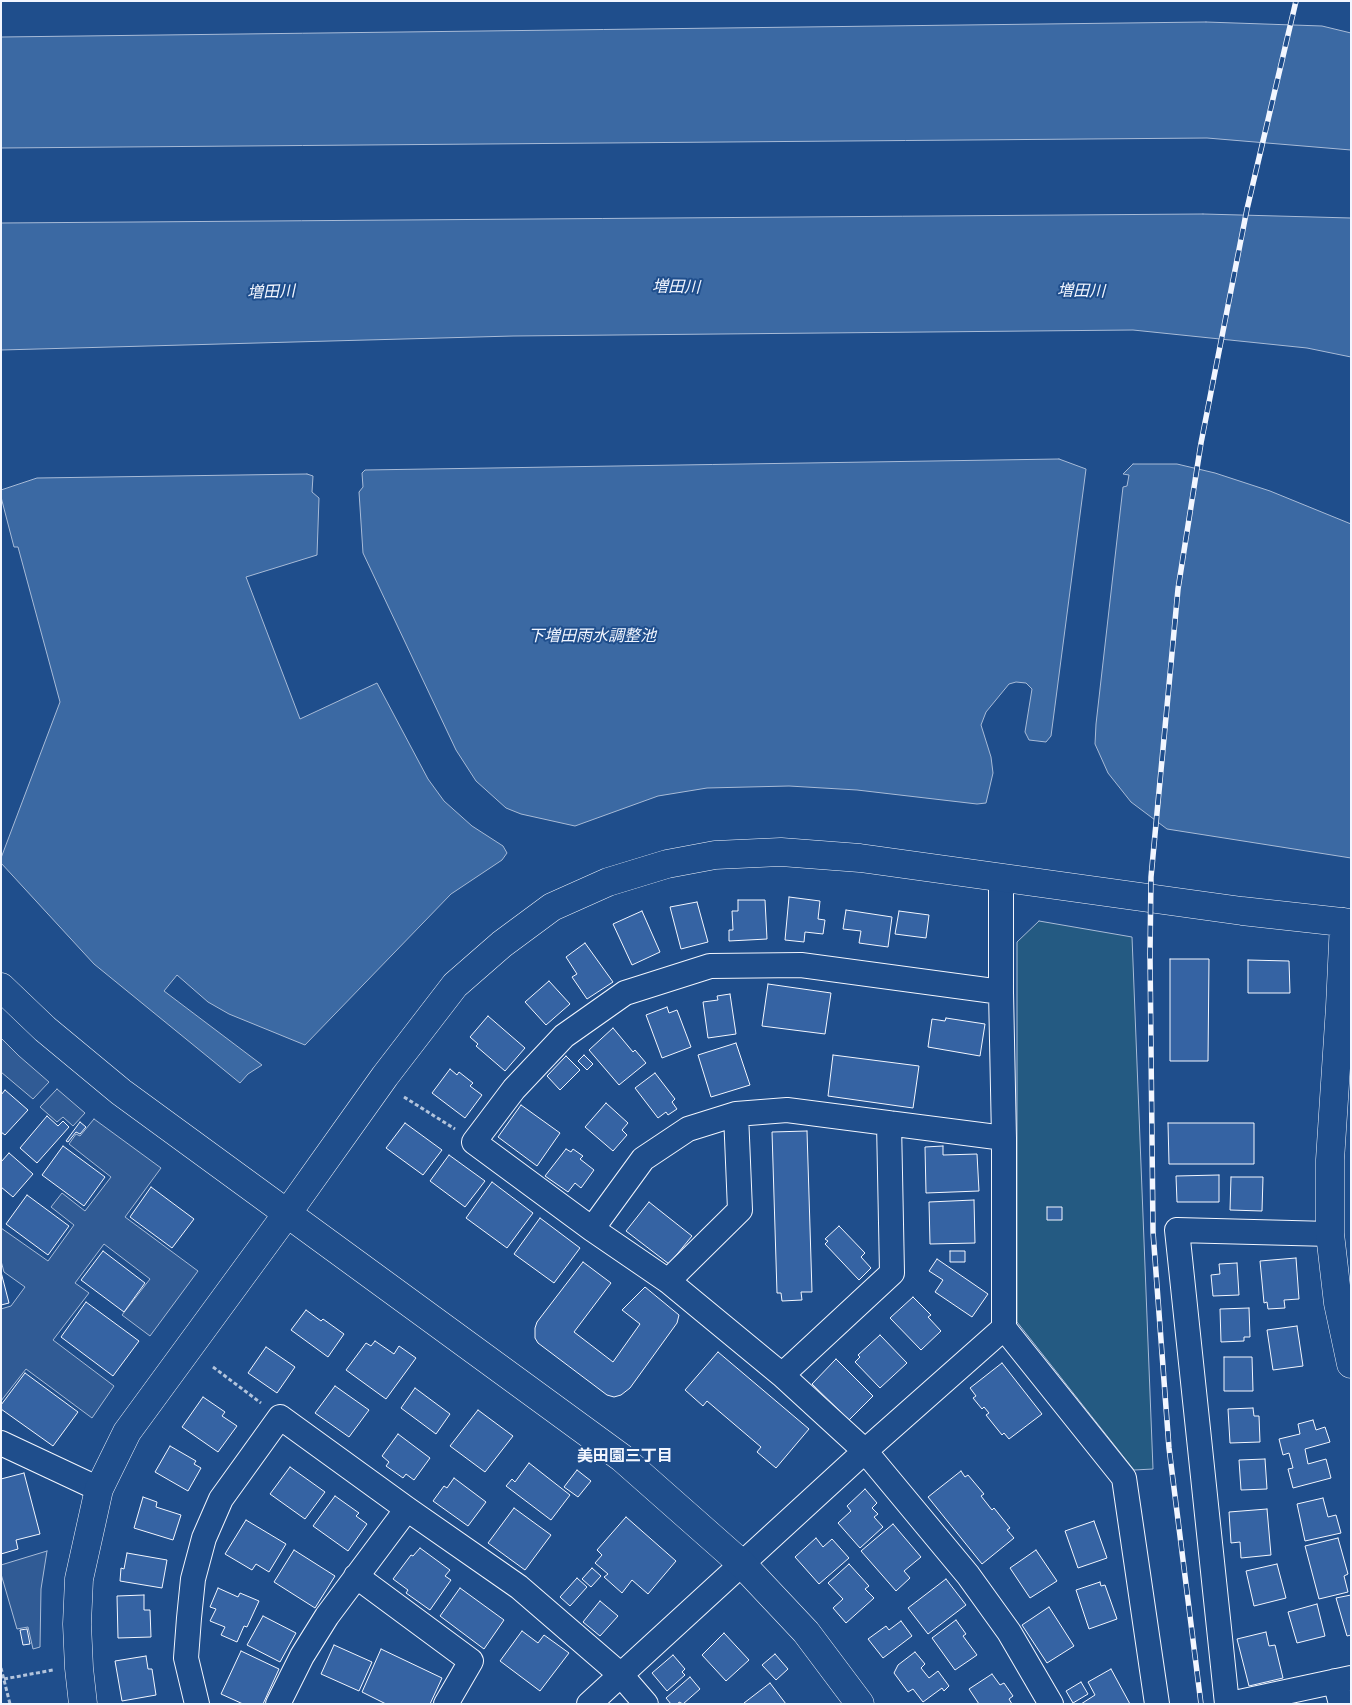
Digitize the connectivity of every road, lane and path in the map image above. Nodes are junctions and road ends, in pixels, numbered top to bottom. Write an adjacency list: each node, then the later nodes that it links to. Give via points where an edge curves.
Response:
1 (1001, 878): 2 (street); 4 (street); 10 (street, via 860,858 781,852 715,856 667,864 580,893 552,907 502,944 456,985 385,1076)
2 (1348, 922): 12 (street, via 1330,1160)
3 (1, 987): 10 (street, via 101,1077)
4 (1000, 992): 8 (street); 9 (street, via 801,965 710,966 625,993 564,1036 514,1089)
5 (404, 1097): 9 (path)
6 (736, 1114): 7 (street, via 787,1110); 11 (street, via 688,1129 643,1159); 13 (street, via 740,1210)
7 (889, 1123): 8 (street); 17 (street, via 892,1272)
8 (1004, 1138): 14 (street)
9 (474, 1142): 11 (street)
10 (286, 1215): 21 (street, via 127,1432); 23 (street, via 622,1458)
11 (592, 1229): 13 (street)
12 (1330, 1234): 15 (street, via 1338,1303); 40 (street, via 1177,1230)
13 (668, 1281): 17 (street)
14 (1004, 1328): 20 (street); 39 (street, via 1124,1478)
15 (1351, 1364)
16 (213, 1367): 18 (path)
17 (782, 1375): 20 (street)
18 (280, 1417): 22 (street); 32 (street, via 221,1499 204,1538 193,1579 186,1658)
19 (1, 1443): 21 (street)
20 (865, 1451): 23 (street); 38 (street, via 968,1575 1009,1632)
21 (100, 1489): 31 (street, via 79,1585 78,1668)
22 (407, 1509): 24 (street); 27 (street, via 519,1587)
23 (742, 1564): 27 (street); 37 (street, via 806,1632)
24 (356, 1576): 33 (street, via 302,1656); 34 (street, via 472,1661)
25 (1, 1668): 28 (path)
26 (40, 1672): 28 (path)
27 (622, 1675): 35 (street); 36 (street)
28 (4, 1679): 30 (path)
29 (1343, 1679): 40 (street); 41 (street)
30 (10, 1704)
31 (84, 1704)
32 (197, 1704)
33 (278, 1704)
34 (446, 1704)
35 (589, 1704)
36 (646, 1704)
37 (860, 1704)
38 (1051, 1704)
39 (1158, 1704)
40 (1229, 1704)
41 (1341, 1704)

